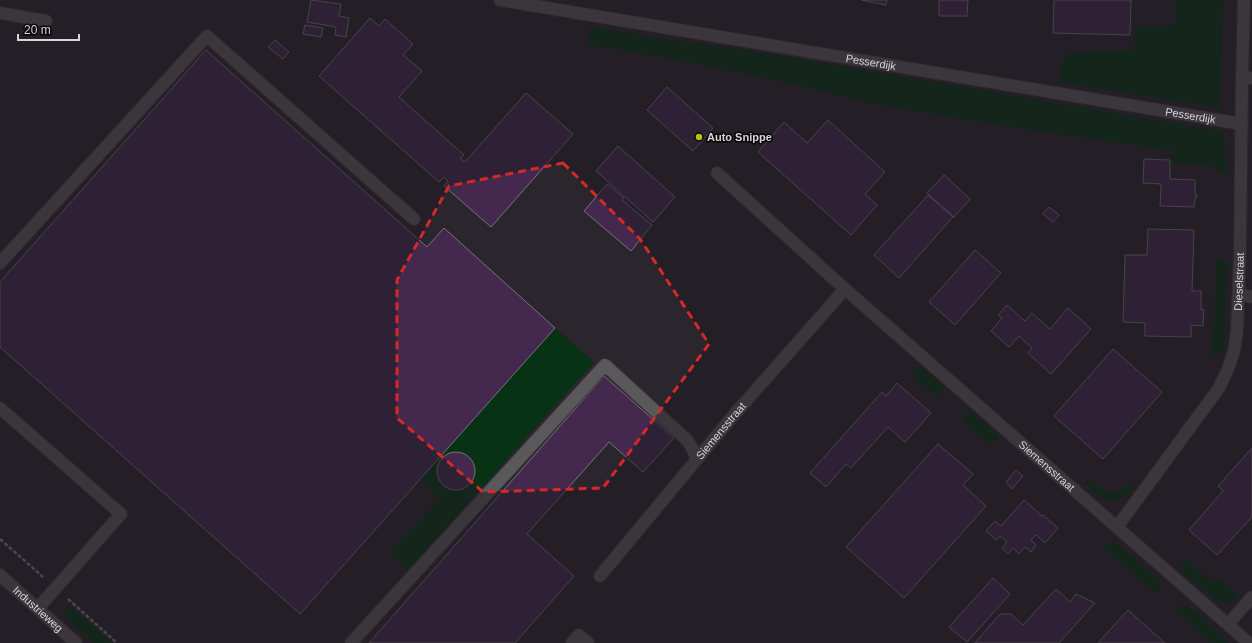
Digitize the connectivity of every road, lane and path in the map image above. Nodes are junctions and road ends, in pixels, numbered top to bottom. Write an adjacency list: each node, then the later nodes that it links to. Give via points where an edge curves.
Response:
1 (500, 0): 6 (street, Pesserdijk)
2 (1244, 0): 5 (street, Dieselstraat)
3 (0, 12): 4 (street)
4 (46, 21)
5 (1247, 78): 6 (street, Dieselstraat)
6 (1242, 124): 11 (street, Dieselstraat)
7 (717, 173): 10 (street, Siemensstraat)
8 (414, 219): 9 (street, via 208,36)
9 (0, 263)
10 (845, 289): 14 (street, Siemensstraat); 15 (street, Siemensstraat)
11 (1239, 294): 12 (street); 15 (street, Dieselstraat, via 1234,351 1219,388)
12 (1252, 297)
13 (0, 408): 19 (street, via 121,514)
14 (697, 458): 17 (street, Siemensstraat); 22 (street, via 688,441 605,365)
15 (1117, 527): 20 (street, Siemensstraat)
16 (0, 575): 19 (street, Industrieweg)
17 (600, 576)
18 (1252, 597): 20 (street)
19 (38, 608): 21 (street, Industrieweg)
20 (1228, 624): 25 (street, Siemensstraat)
21 (76, 643)
22 (351, 643)
23 (572, 643): 24 (street, via 579,635)
24 (588, 643)
25 (1249, 643)

